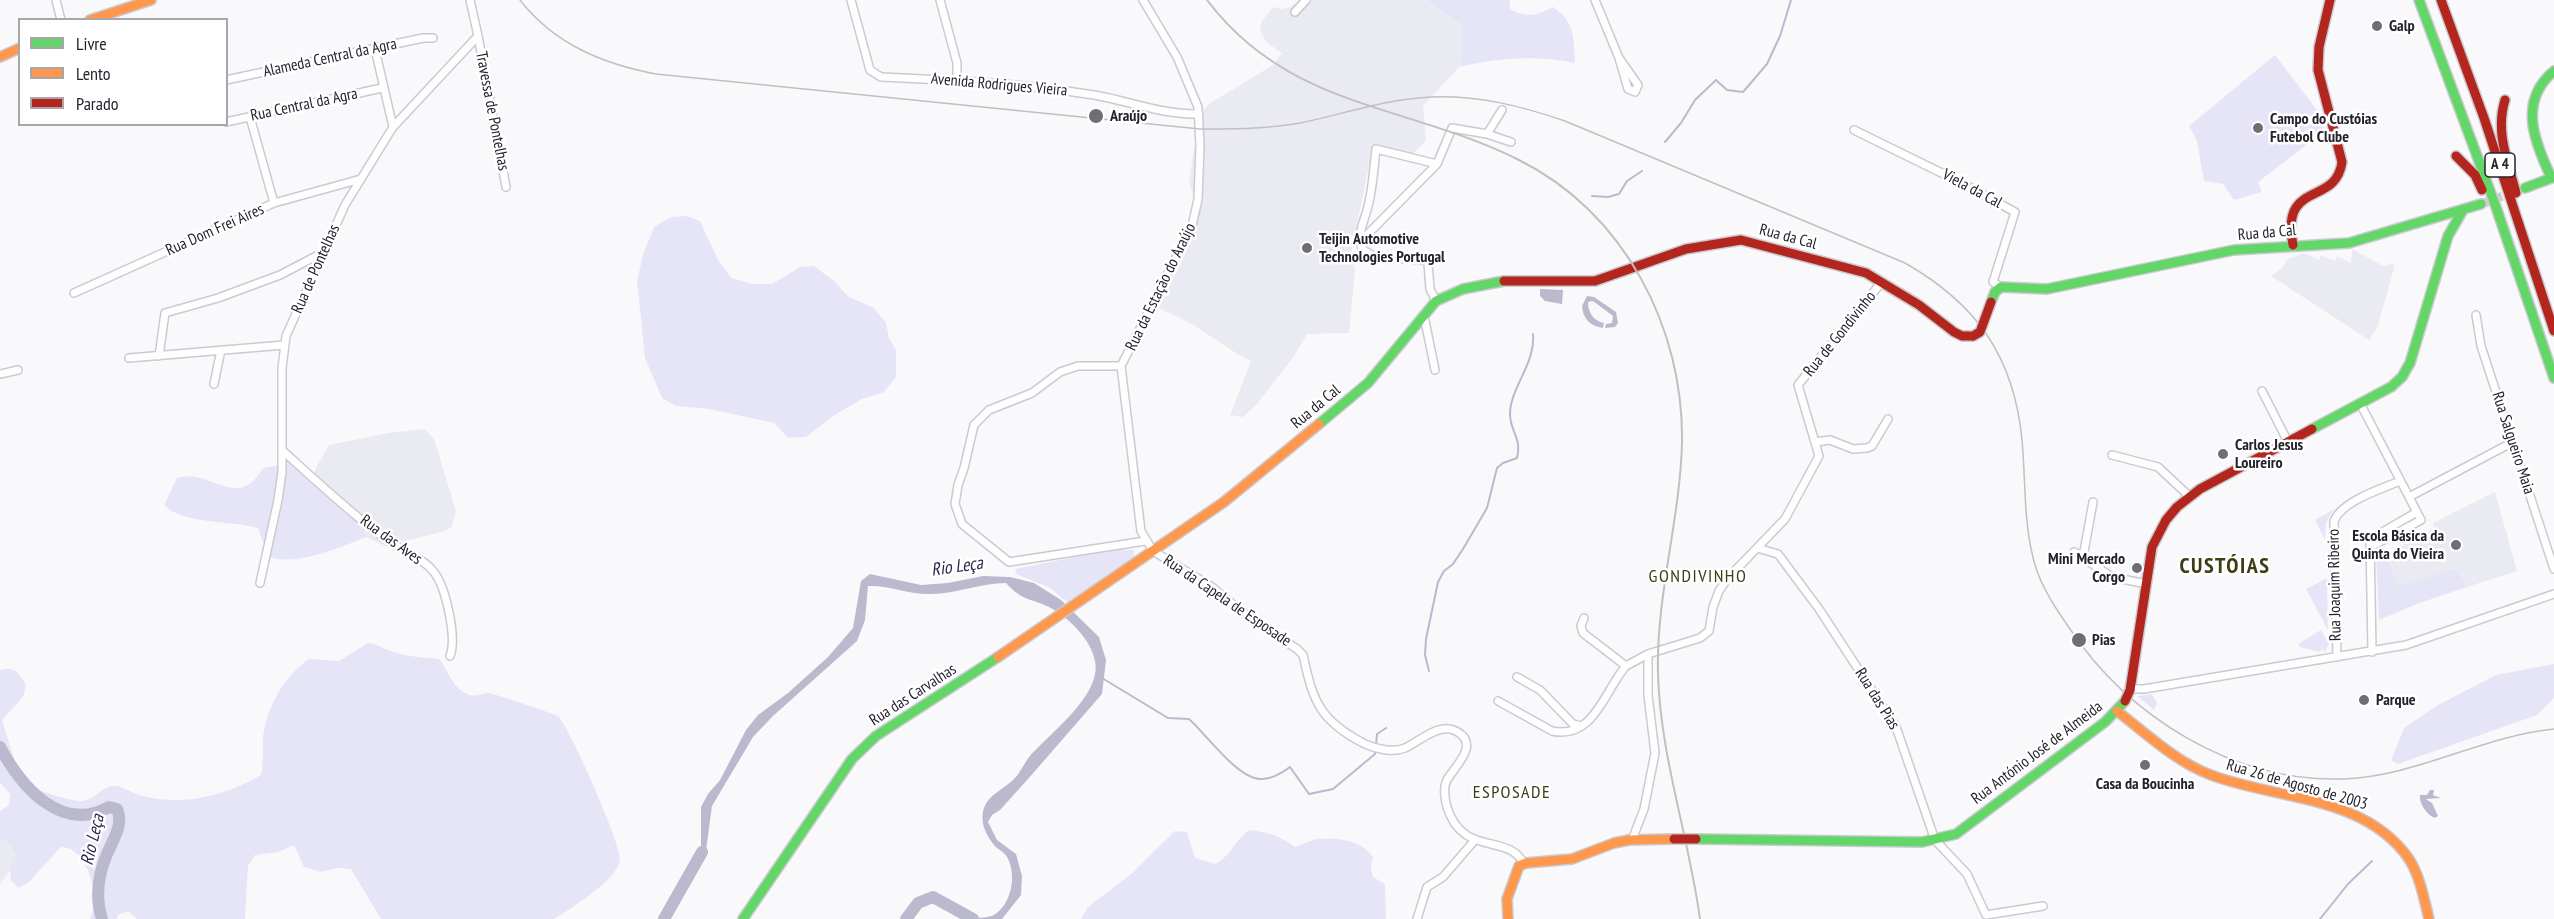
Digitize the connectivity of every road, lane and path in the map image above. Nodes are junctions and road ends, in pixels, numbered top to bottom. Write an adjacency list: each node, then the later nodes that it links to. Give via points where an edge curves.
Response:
1 (56, 0): 15 (street)
2 (151, 0): 16 (main road)
3 (470, 0): 17 (street)
4 (851, 0): 25 (street, Avenida Rodrigues Vieira, via 870,70 875,74)
5 (940, 0): 25 (street, via 957,63)
6 (1143, 0): 29 (street, Rua da Estação do Araújo, via 1177,57)
7 (1306, 0): 14 (street)
8 (1595, 0): 13 (street)
9 (1604, 0): 13 (street)
10 (2331, 0): 48 (main road, via 2319,47 2318,70 2342,171 2335,182 2295,208 2290,225)
11 (2419, 0): 44 (main road, A 4)
12 (2441, 0): 47 (main road, A 4)
13 (1599, 10): 22 (street)
14 (1295, 12)
15 (60, 18)
16 (96, 18)
17 (478, 36): 32 (street, Rua de Pontelhas); 40 (street, Travessa de Pontelhas)
18 (433, 38): 20 (street, Alameda Central da Agra)
19 (18, 49): 21 (main road)
20 (375, 49): 24 (street, Alameda Central da Agra); 26 (street)
21 (0, 57)
22 (1618, 58)
23 (2554, 70): 38 (main road, via 2538,88 2532,116 2535,138)
24 (228, 80)
25 (957, 80): 29 (street, Avenida Rodrigues Vieira, via 1088,94 1137,107)
26 (382, 88): 30 (street, Rua Central da Agra); 32 (street)
27 (2505, 100): 47 (main road, via 2501,138 2513,178)
28 (1502, 110): 34 (street)
29 (1199, 114): 61 (street, Rua da Estação do Araújo, via 1196,213)
30 (250, 117): 31 (street, Rua Central da Agra); 42 (street)
31 (228, 122)
32 (393, 127): 39 (street, Rua de Pontelhas)
33 (1854, 130): 51 (street, Viela da Cal, via 2015,213 1993,282)
34 (1487, 134): 35 (street); 37 (street, via 1452,128)
35 (1511, 142)
36 (2456, 156): 44 (main road, via 2475,175)
37 (1437, 164): 46 (street); 46 (street, via 1376,149)
38 (2553, 177): 41 (main road)
39 (361, 179): 42 (street, Rua Dom Frei Aires); 49 (street, Rua de Pontelhas)
40 (506, 187)
41 (2525, 188)
42 (274, 203): 52 (street, Rua Dom Frei Aires)
43 (2481, 204): 45 (main road)
44 (2496, 207): 65 (main road, A 4)
45 (2463, 210): 48 (main road, Rua da Cal, via 2349,243); 68 (main road, Rua António José de Almeida, via 2448,236 2410,363 2402,377)
46 (1360, 242): 53 (street, via 1362,249 1375,257 1428,263 1430,289)
47 (2524, 242): 56 (main road, A 4)
48 (2294, 245): 51 (main road, Rua da Cal, via 2234,250 2047,289)
49 (324, 252): 57 (street, Rua de Pontelhas); 59 (street, via 280,275 165,313)
50 (1881, 283): 51 (main road, Rua da Cal, bridge, via 1962,336 1980,332 1995,292); 53 (main road, Rua da Cal, via 1866,273 1741,240 1719,241 1666,255 1591,282 1494,284 1458,290); 70 (street, Rua de Gondivinho, via 1798,385)
51 (2001, 287)
52 (74, 293)
53 (1436, 301): 55 (main road, Rua da Cal)
54 (2476, 315): 72 (street, Rua Salgueiro Maia, via 2481,346)
55 (1424, 316): 63 (street); 83 (main road, Rua da Cal, via 1368,383 1224,502)
56 (2554, 331)
57 (284, 345): 58 (street); 73 (street, Rua de Pontelhas)
58 (221, 350): 59 (street); 66 (street)
59 (159, 356): 60 (street)
60 (129, 358)
61 (1121, 366): 81 (street); 81 (street, Rua da Estação do Araújo, via 1078,366 1060,372 1032,393 989,411 974,425 955,504 962,524 1009,562)
62 (18, 370): 64 (street)
63 (1435, 370)
64 (0, 374)
65 (2554, 378)
66 (214, 384)
67 (2262, 391): 71 (street)
68 (2361, 405): 71 (main road, Rua António José de Almeida); 75 (street)
69 (1888, 419): 70 (street, via 1867,448 1853,450 1830,440)
70 (1815, 442): 82 (street, Rua de Gondivinho, via 1819,456 1785,519)
71 (2288, 442): 76 (main road, Rua António José de Almeida)
72 (2513, 442): 77 (street); 86 (street, Rua Salgueiro Maia)
73 (282, 450): 87 (street, Rua de Pontelhas, via 278,500); 93 (street, Rua das Aves, via 381,536 433,570 441,585 452,634)
74 (2112, 455): 76 (street, via 2158,467)
75 (2400, 481): 77 (street); 94 (street, Rua Joaquim Ribeiro, via 2349,505 2334,521)
76 (2189, 496): 88 (main road, Rua António José de Almeida, via 2161,525 2152,547)
77 (2409, 497): 79 (street)
78 (2093, 502): 85 (street)
79 (2417, 512): 80 (street); 80 (street, via 2421,520 2374,545)
80 (2370, 539): 91 (street)
81 (1145, 541): 83 (street, Rua da Capela de Esposade)
82 (1757, 548): 92 (street, Rua de Gondivinho, via 1719,591 1709,631 1700,638); 102 (street, Rua das Pias, via 1778,554 1896,727)
83 (1153, 551): 103 (street, Rua da Capela de Esposade, via 1212,587 1297,649 1303,655 1326,718 1338,729 1380,749 1404,749 1447,729 1461,735 1466,753 1447,780 1446,796 1452,818 1466,837); 106 (main road, Rua das Carvalhas, via 876,736 852,759)
84 (2074, 552): 85 (street)
85 (2083, 557): 88 (street, via 2112,576)
86 (2554, 569)
87 (260, 583)
88 (2147, 584): 97 (main road, Rua António José de Almeida)
89 (2554, 594): 91 (street, via 2406,645)
90 (1584, 618): 95 (street, via 1583,633)
91 (2372, 652): 94 (street)
92 (1648, 654): 95 (street); 101 (street, via 1655,753 1644,809)
93 (450, 656)
94 (2337, 657): 97 (street)
95 (1626, 666): 100 (street, via 1596,714)
96 (1517, 677): 100 (street, via 1540,690 1573,724)
97 (2131, 690): 99 (main road, Rua António José de Almeida, bridge)
98 (1498, 701): 100 (street, via 1552,731)
99 (2117, 711): 102 (main road, Rua António José de Almeida, via 1956,834); 109 (main road, Rua 26 de Agosto de 2003, via 2210,774 2348,812 2379,827 2410,860)
100 (1581, 726)
101 (1632, 840): 102 (main road, Rua António José de Almeida, bridge); 104 (main road, Rua António José de Almeida, via 1572,859)
102 (1935, 840): 105 (street, Rua das Pias, via 1967,874 1986,915)
103 (1474, 841): 104 (street, via 1503,847); 107 (street, via 1443,877 1427,887)
104 (1524, 864): 108 (main road, via 1519,866 1512,882 1505,909)
105 (2043, 906)
106 (743, 919)
107 (1417, 919)
108 (1508, 919)
109 (2429, 919)

